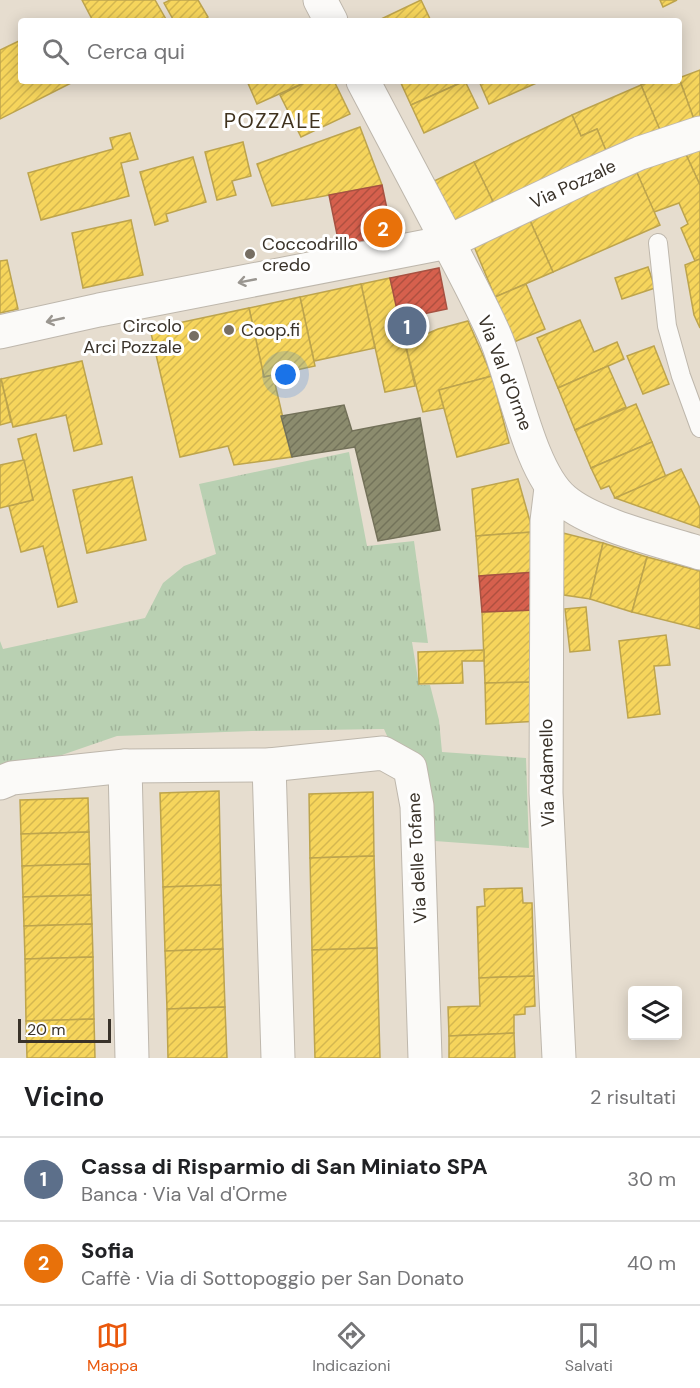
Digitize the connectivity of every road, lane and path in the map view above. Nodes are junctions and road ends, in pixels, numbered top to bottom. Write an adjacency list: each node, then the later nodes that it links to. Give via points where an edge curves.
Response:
1 (320, 0): 2 (street)
2 (329, 18)
3 (365, 84): 5 (street, Via Val d'Orme)
4 (700, 133): 5 (street, Via Pozzale, via 640,153)
5 (448, 242): 7 (street, Via Pozzale, one-way to 7); 9 (street, Via Val d'Orme, via 496,337 537,459)
6 (658, 243): 8 (lane, via 668,326)
7 (0, 332)
8 (700, 428)
9 (551, 488): 10 (street, Via Val d'Orme, via 565,502 598,520); 17 (street, Via Adamello, via 546,793)
10 (700, 553)
11 (269, 765): 12 (street, Via delle Tofane); 15 (street); 16 (street, Via delle Tofane, via 383,753 410,768 417,806)
12 (125, 766): 13 (street, Via delle Tofane, via 12,778); 14 (street)
13 (0, 783)
14 (132, 1058)
15 (278, 1058)
16 (425, 1058)
17 (559, 1058)

